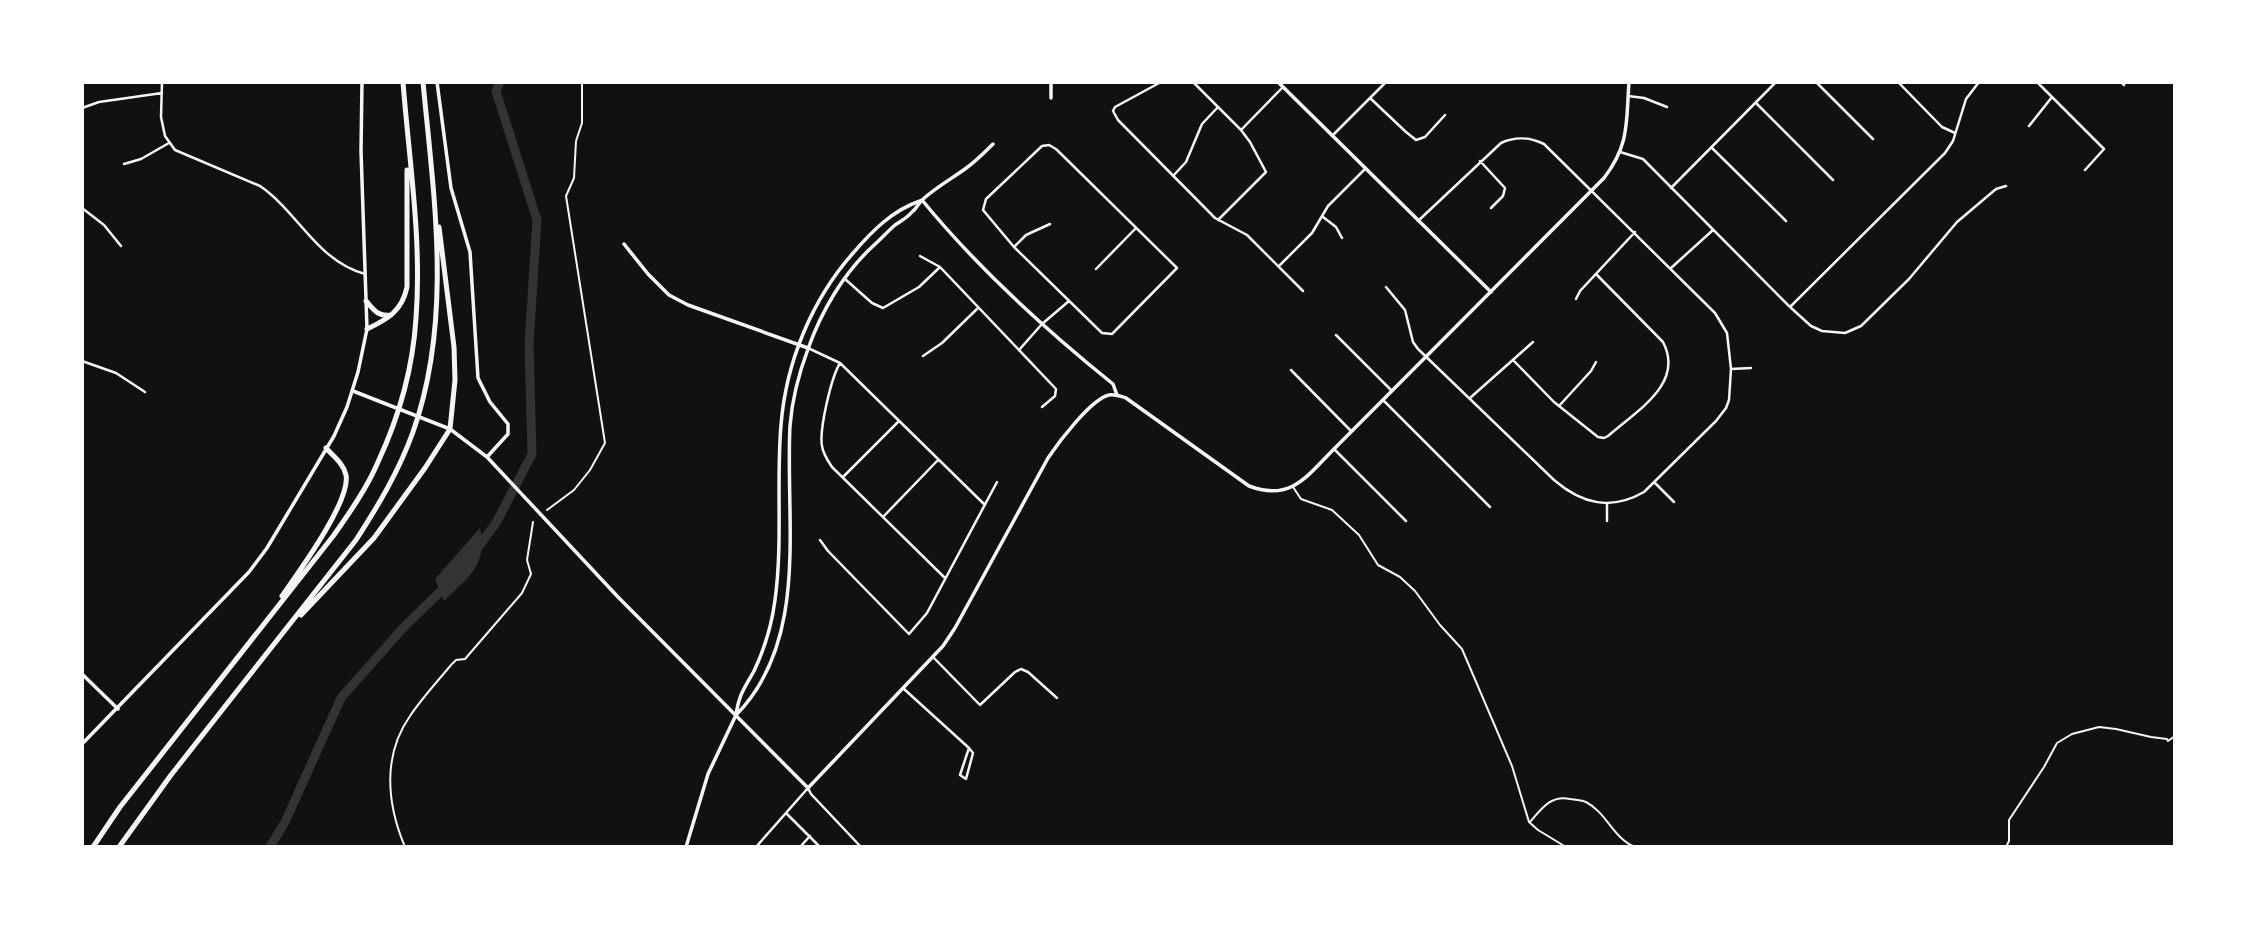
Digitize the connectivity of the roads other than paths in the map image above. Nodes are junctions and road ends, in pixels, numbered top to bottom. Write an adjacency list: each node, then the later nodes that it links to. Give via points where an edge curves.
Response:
1 (162, 82): 18 (street)
2 (362, 82): 68 (main road)
3 (403, 82): 35 (highway)
4 (424, 82): 48 (highway)
5 (437, 82): 109 (main road, via 451,188 470,251 478,378 508,424 508,434)
6 (1051, 82): 21 (main road)
7 (1161, 82): 42 (street, via 1113,111)
8 (1193, 82): 24 (street)
9 (1278, 82): 17 (main road)
10 (1386, 82): 22 (street)
11 (1629, 82): 19 (main road)
12 (1776, 82): 23 (street)
13 (1816, 82): 32 (street)
14 (1898, 82): 30 (street, via 1942,127)
15 (1979, 82): 30 (street, via 1966,99)
16 (2037, 82): 20 (street)
17 (1283, 87): 29 (street); 31 (main road)
18 (162, 93): 26 (street); 33 (street, via 161,117)
19 (1628, 96): 25 (street); 37 (main road, via 1627,128)
20 (2052, 97): 28 (street); 41 (street, via 2104,149)
21 (1051, 98)
22 (1370, 98): 27 (street, via 1416,140 1425,137); 31 (street)
23 (1756, 103): 36 (street); 43 (street)
24 (1217, 107): 29 (street); 42 (street, via 1202,124 1186,162)
25 (1667, 107)
26 (82, 108)
27 (1445, 115)
28 (2029, 126)
29 (1241, 130): 52 (street, via 1266,172)
30 (1955, 133): 78 (street, via 1945,153)
31 (1332, 136): 40 (main road)
32 (1873, 139)
33 (169, 144): 39 (street); 68 (street, via 260,187 317,245)
34 (993, 144): 47 (main road)
35 (408, 146): 79 (highway, via 407,286); 127 (highway, via 418,281 414,337 394,424 359,498)
36 (1712, 148): 45 (street); 54 (street)
37 (1620, 152): 45 (street, via 1643,159); 46 (main road)
38 (1480, 161): 46 (street, via 1506,141 1530,139 1548,148); 50 (street, via 1505,188); 53 (street)
39 (124, 164)
40 (1365, 169): 51 (street); 53 (main road)
41 (2085, 170)
42 (1173, 176): 52 (street)
43 (1833, 180)
44 (2006, 186): 78 (street, via 1996,189 1958,222 1861,326 1845,332 1822,331)
45 (1671, 188): 57 (street)
46 (1592, 191): 58 (street); 73 (main road)
47 (922, 200): 70 (main road); 80 (main road); 84 (main road, via 889,217 839,268)
48 (435, 203): 105 (highway, via 454,347); 126 (highway, via 437,312 430,372 413,433 356,541)
49 (82, 208): 61 (street)
50 (1491, 208)
51 (1323, 217): 59 (street); 64 (street)
52 (1218, 220): 64 (street, via 1247,235)
53 (1418, 221): 73 (main road)
54 (1786, 221)
55 (1051, 224): 62 (street, via 1026,235)
56 (1136, 228): 62 (street, via 1056,149 1042,146 986,199 983,210); 67 (street); 76 (street, via 1177,268 1112,334 1101,333)
57 (1713, 230): 66 (street); 78 (street)
58 (1635, 232): 66 (street); 69 (street)
59 (1342, 238)
60 (624, 244): 84 (main road, via 669,295)
61 (121, 246)
62 (1014, 247): 76 (street)
63 (920, 256): 65 (street)
64 (1279, 266): 72 (street)
65 (940, 267): 70 (street, via 919,287 883,308); 77 (street)
66 (1671, 268): 94 (street, via 1721,321)
67 (1096, 269)
68 (365, 274): 75 (main road)
69 (1596, 274): 74 (street); 102 (street, via 1663,342 1668,375 1661,389 1604,438)
70 (845, 278): 85 (main road)
71 (1386, 287): 88 (street, via 1405,310 1413,342)
72 (1303, 291)
73 (1490, 292): 88 (main road)
74 (1576, 299)
75 (366, 301): 79 (highway, via 377,314); 81 (main road)
76 (1069, 301): 80 (street)
77 (978, 307): 86 (street); 87 (street)
78 (1790, 307)
79 (394, 314): 81 (highway)
80 (1042, 324): 86 (street); 99 (main road, via 1113,384)
81 (367, 329): 96 (main road)
82 (1336, 335): 97 (street)
83 (1533, 342): 89 (street)
84 (799, 345): 85 (main road); 124 (main road, via 780,426)
85 (808, 348): 92 (street); 123 (main road, via 790,425)
86 (1020, 351): 103 (street, via 1056,389 1055,396)
87 (923, 356)
88 (1426, 357): 97 (main road); 100 (street)
89 (1513, 360): 100 (street); 102 (street)
90 (82, 361): 98 (street, via 116,373)
91 (1596, 362): 102 (street)
92 (839, 363): 104 (street); 111 (street, via 832,377 821,442 829,462)
93 (1751, 368): 94 (street)
94 (1731, 369): 113 (street, via 1729,400 1721,415)
95 (1291, 370): 106 (street)
96 (353, 391): 105 (main road); 107 (main road)
97 (1392, 391): 101 (main road)
98 (145, 392)
99 (1117, 395): 114 (main road, via 1249,486 1272,492); 128 (main road, via 1103,398 1059,441 955,628)
100 (1469, 398): 116 (street, via 1564,488 1585,500)
101 (1383, 400): 106 (main road); 118 (street)
102 (1559, 406)
103 (1042, 407)
104 (899, 421): 110 (street); 111 (street)
105 (450, 429): 109 (main road); 126 (highway, via 374,538)
106 (1352, 431): 108 (main road)
107 (326, 448): 127 (highway, via 343,466 343,493 318,542); 132 (main road, via 249,572)
108 (1334, 449): 114 (main road); 120 (street)
109 (487, 457): 133 (main road)
110 (938, 460): 117 (street); 119 (street)
111 (843, 477): 119 (street)
112 (997, 482): 117 (street)
113 (1655, 483): 115 (street); 116 (street, via 1633,498)
114 (1293, 487): 139 (lane, via 1301,499 1332,510 1359,535 1378,565 1415,591 1462,649 1512,766)
115 (1674, 502)
116 (1607, 503): 121 (street)
117 (985, 505): 125 (street)
118 (1490, 507)
119 (883, 517): 125 (street)
120 (1406, 521)
121 (1608, 521)
122 (820, 540): 125 (street, via 909,634 927,613)
123 (789, 554): 124 (main road); 133 (main road, via 787,603 774,653 750,702)
124 (779, 555): 133 (main road, via 769,626 754,670 739,696)
125 (945, 578)
126 (280, 637): 142 (highway)
127 (241, 652): 141 (highway)
128 (933, 657): 130 (main road); 131 (street, via 980,705 1021,669)
129 (82, 674): 132 (main road)
130 (904, 689): 136 (street); 137 (main road)
131 (1058, 698)
132 (117, 709): 135 (main road)
133 (736, 715): 137 (main road); 143 (main road, via 708,774)
134 (2175, 736): 150 (lane, via 2168,741 2099,727 2057,743 2009,820)
135 (82, 744)
136 (969, 748): 136 (street, via 974,755 966,779 960,775)
137 (808, 788): 138 (street); 147 (street)
138 (787, 814): 140 (street); 144 (street)
139 (1529, 822): 148 (lane); 149 (lane, via 1561,797 1585,800 1621,840)
140 (810, 836): 145 (street); 146 (street)
141 (93, 847)
142 (119, 847)
143 (686, 847)
144 (756, 847)
145 (800, 847)
146 (820, 847)
147 (861, 847)
148 (1566, 847)
149 (1635, 847)
150 (2006, 847)

